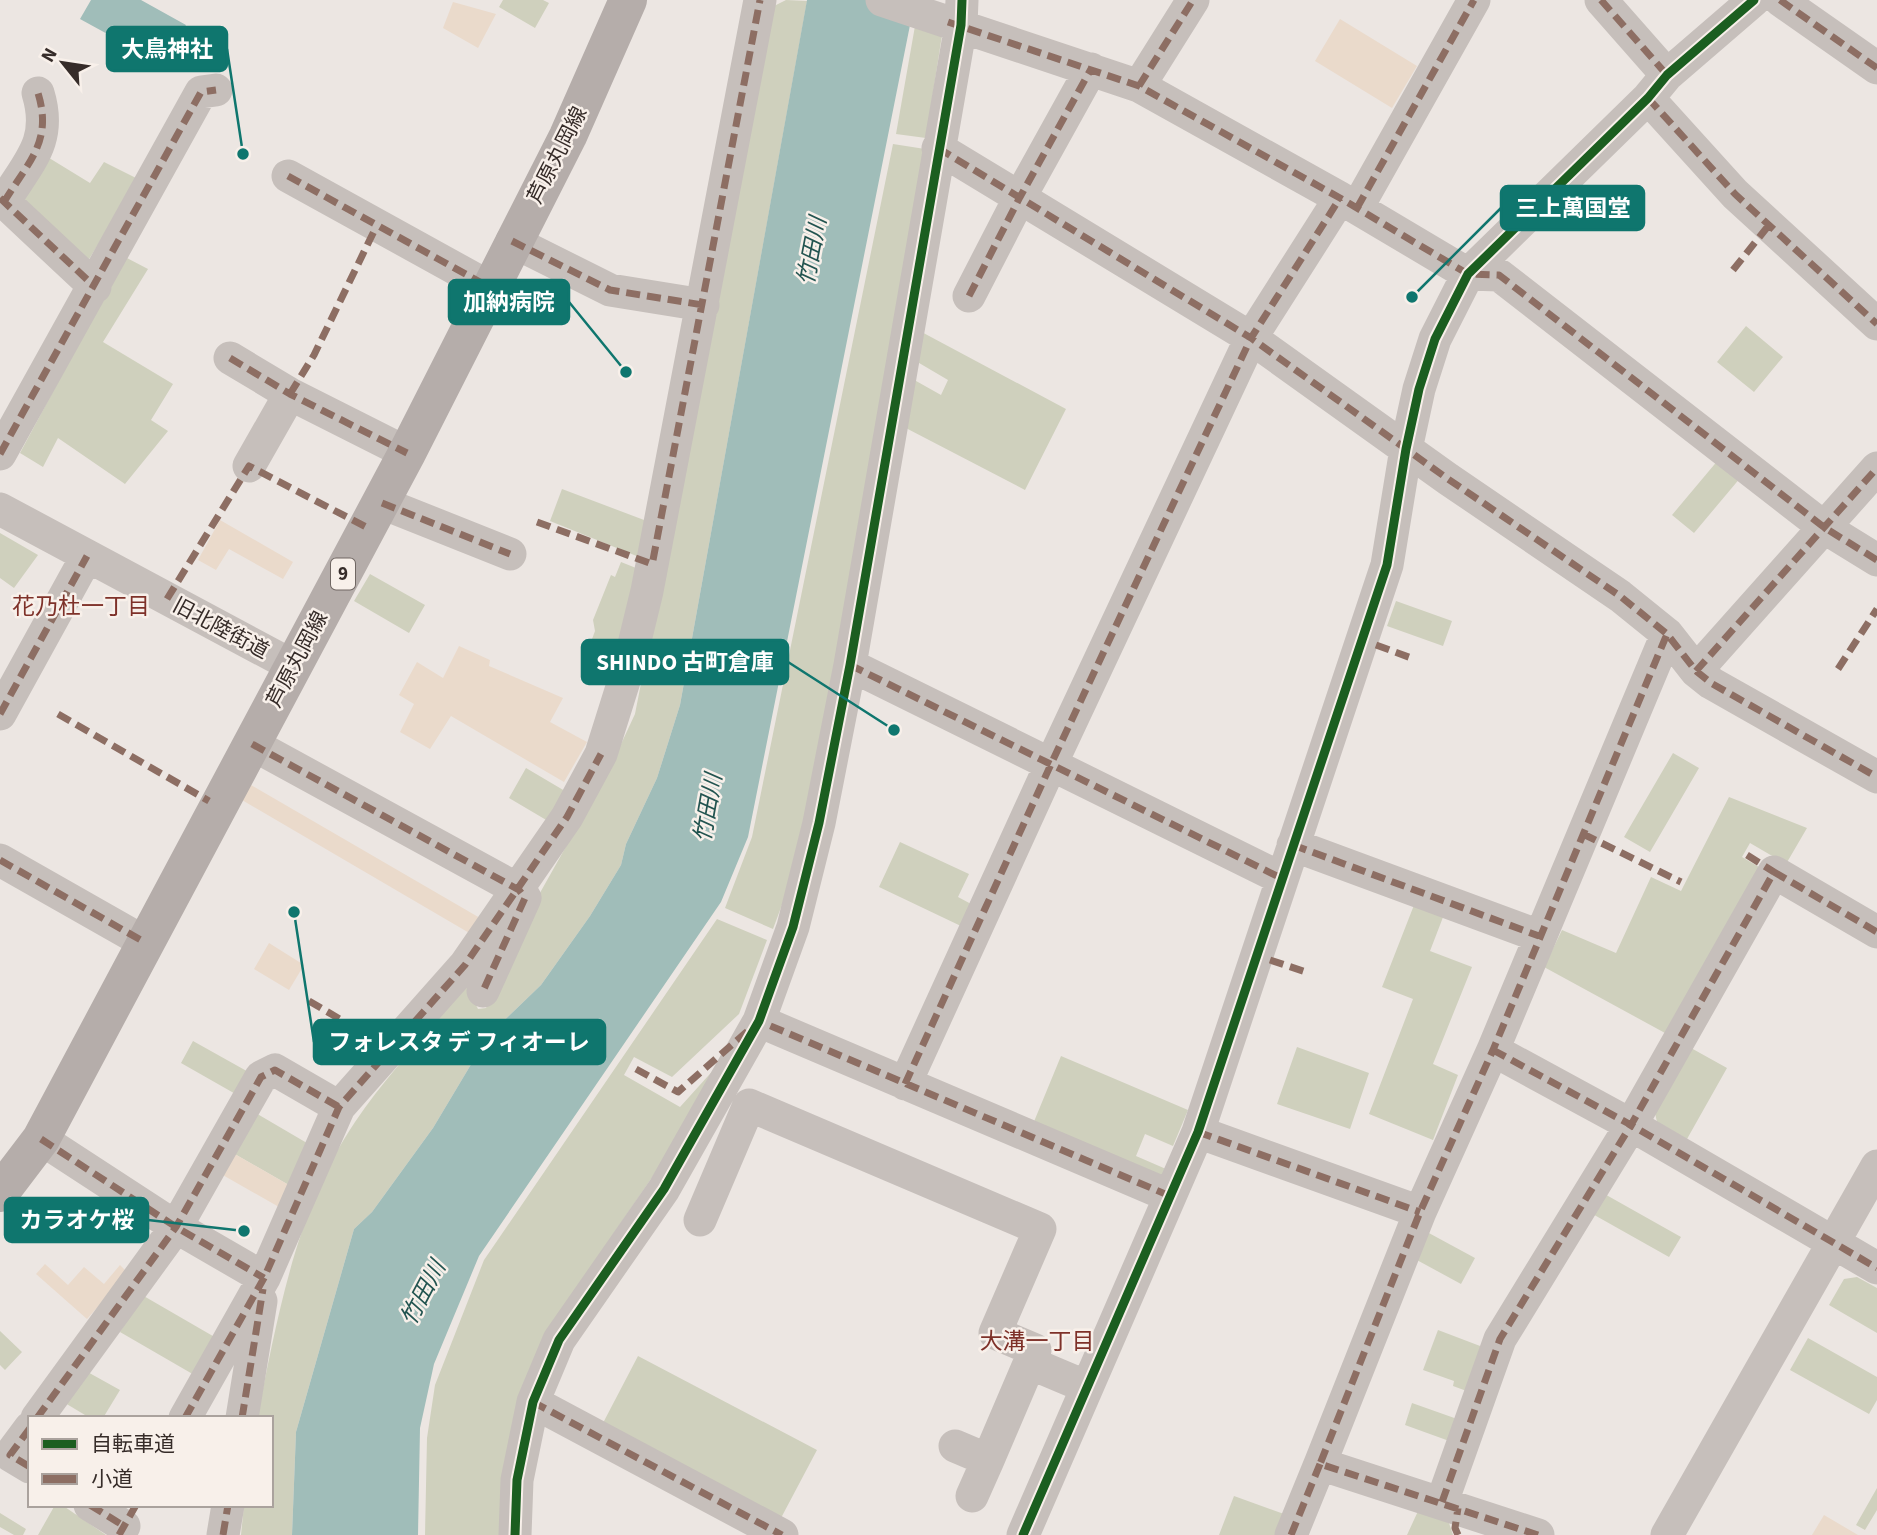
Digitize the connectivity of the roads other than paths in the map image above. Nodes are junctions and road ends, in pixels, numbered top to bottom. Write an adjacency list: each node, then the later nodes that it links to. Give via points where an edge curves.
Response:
1 (628, 0): 21 (main road, 芦原丸岡線 / 9, via 568,136)
2 (760, 0): 26 (street)
3 (882, 0): 9 (street)
4 (1193, 0): 12 (street)
5 (1474, 0): 20 (street)
6 (1601, 0): 13 (street)
7 (1754, 0): 13 (street)
8 (1780, 0): 10 (street)
9 (957, 16): 11 (street); 16 (street)
10 (1877, 68)
11 (1091, 69): 12 (street); 18 (street)
12 (1139, 86): 20 (street)
13 (1657, 86): 22 (street); 27 (street, via 1735,194)
14 (216, 90): 23 (street, via 201,92)
15 (38, 93): 19 (street, via 44,135)
16 (938, 148): 18 (street); 43 (street)
17 (288, 177): 24 (street)
18 (1020, 197): 25 (street); 28 (street)
19 (2, 200): 23 (street)
20 (1348, 203): 22 (street); 28 (street)
21 (512, 241): 24 (main road, 芦原丸岡線 / 9); 26 (street, via 610,290)
22 (1468, 274): 31 (street, via 1435,339); 38 (street, via 1499,275)
23 (95, 287): 33 (street)
24 (489, 287): 32 (main road, 芦原丸岡線 / 9)
25 (970, 296)
26 (702, 305): 53 (street, via 629,665 600,754 567,817)
27 (1877, 324)
28 (1251, 338): 31 (street); 48 (street)
29 (230, 358): 30 (street)
30 (290, 394): 32 (street); 34 (street)
31 (1406, 449): 42 (street); 50 (street, via 1387,565)
32 (407, 453): 36 (main road, 芦原丸岡線 / 9)
33 (0, 454)
34 (249, 466)
35 (1877, 468): 38 (street)
36 (382, 503): 39 (street); 44 (main road, 芦原丸岡線 / 9)
37 (0, 509): 40 (street, 旧北陸街道)
38 (1825, 528): 41 (street); 45 (street)
39 (510, 554)
40 (88, 556): 44 (street, 旧北陸街道); 46 (street)
41 (1877, 559)
42 (1667, 634): 45 (street); 55 (street)
43 (850, 665): 48 (street); 58 (street, via 793,927)
44 (293, 667): 47 (main road, 芦原丸岡線 / 9)
45 (1696, 671): 49 (street)
46 (0, 715)
47 (252, 744): 53 (street); 56 (main road, 芦原丸岡線 / 9)
48 (1052, 762): 52 (street); 60 (street)
49 (1877, 777)
50 (1293, 845): 52 (street); 55 (street)
51 (0, 860): 56 (street)
52 (1281, 878): 63 (street)
53 (519, 890): 57 (street, via 524,898); 61 (street, via 465,965)
54 (1877, 932): 62 (street, via 1774,872)
55 (1539, 936): 59 (street)
56 (146, 943): 64 (main road, 芦原丸岡線 / 9)
57 (483, 991)
58 (759, 1021): 60 (street); 76 (street, via 664,1189 559,1340)
59 (1493, 1050): 62 (street); 68 (street)
60 (905, 1084): 67 (street)
61 (339, 1107): 70 (street, via 275,1070 261,1077); 73 (street)
62 (1631, 1125): 71 (street); 86 (street, via 1500,1339)
63 (1198, 1132): 67 (street); 68 (street)
64 (41, 1139): 66 (main road, 芦原丸岡線 / 9); 70 (street)
65 (1877, 1167): 71 (street)
66 (0, 1193)
67 (1170, 1196): 75 (street)
68 (1420, 1212): 84 (street)
69 (700, 1220): 74 (street, via 749,1105 1040,1229 995,1333 1035,1350)
70 (176, 1227): 73 (street); 77 (street)
71 (1832, 1242): 72 (street); 96 (street)
72 (1877, 1268)
73 (264, 1278): 78 (street); 79 (street)
74 (1030, 1363): 75 (street); 83 (street)
75 (1087, 1387): 93 (street)
76 (533, 1402): 90 (street); 92 (street, via 517,1480)
77 (38, 1416)
78 (186, 1416)
79 (242, 1416)
80 (28, 1431): 82 (street)
81 (955, 1446): 83 (street)
82 (13, 1457)
83 (988, 1460): 85 (street)
84 (1320, 1464): 86 (street); 94 (street)
85 (972, 1496)
86 (1442, 1502): 95 (street)
87 (94, 1507): 89 (street)
88 (228, 1507): 91 (street)
89 (126, 1522)
90 (771, 1532)
91 (223, 1535)
92 (515, 1535)
93 (1023, 1535)
94 (1291, 1535)
95 (1538, 1535)
96 (1667, 1535)

